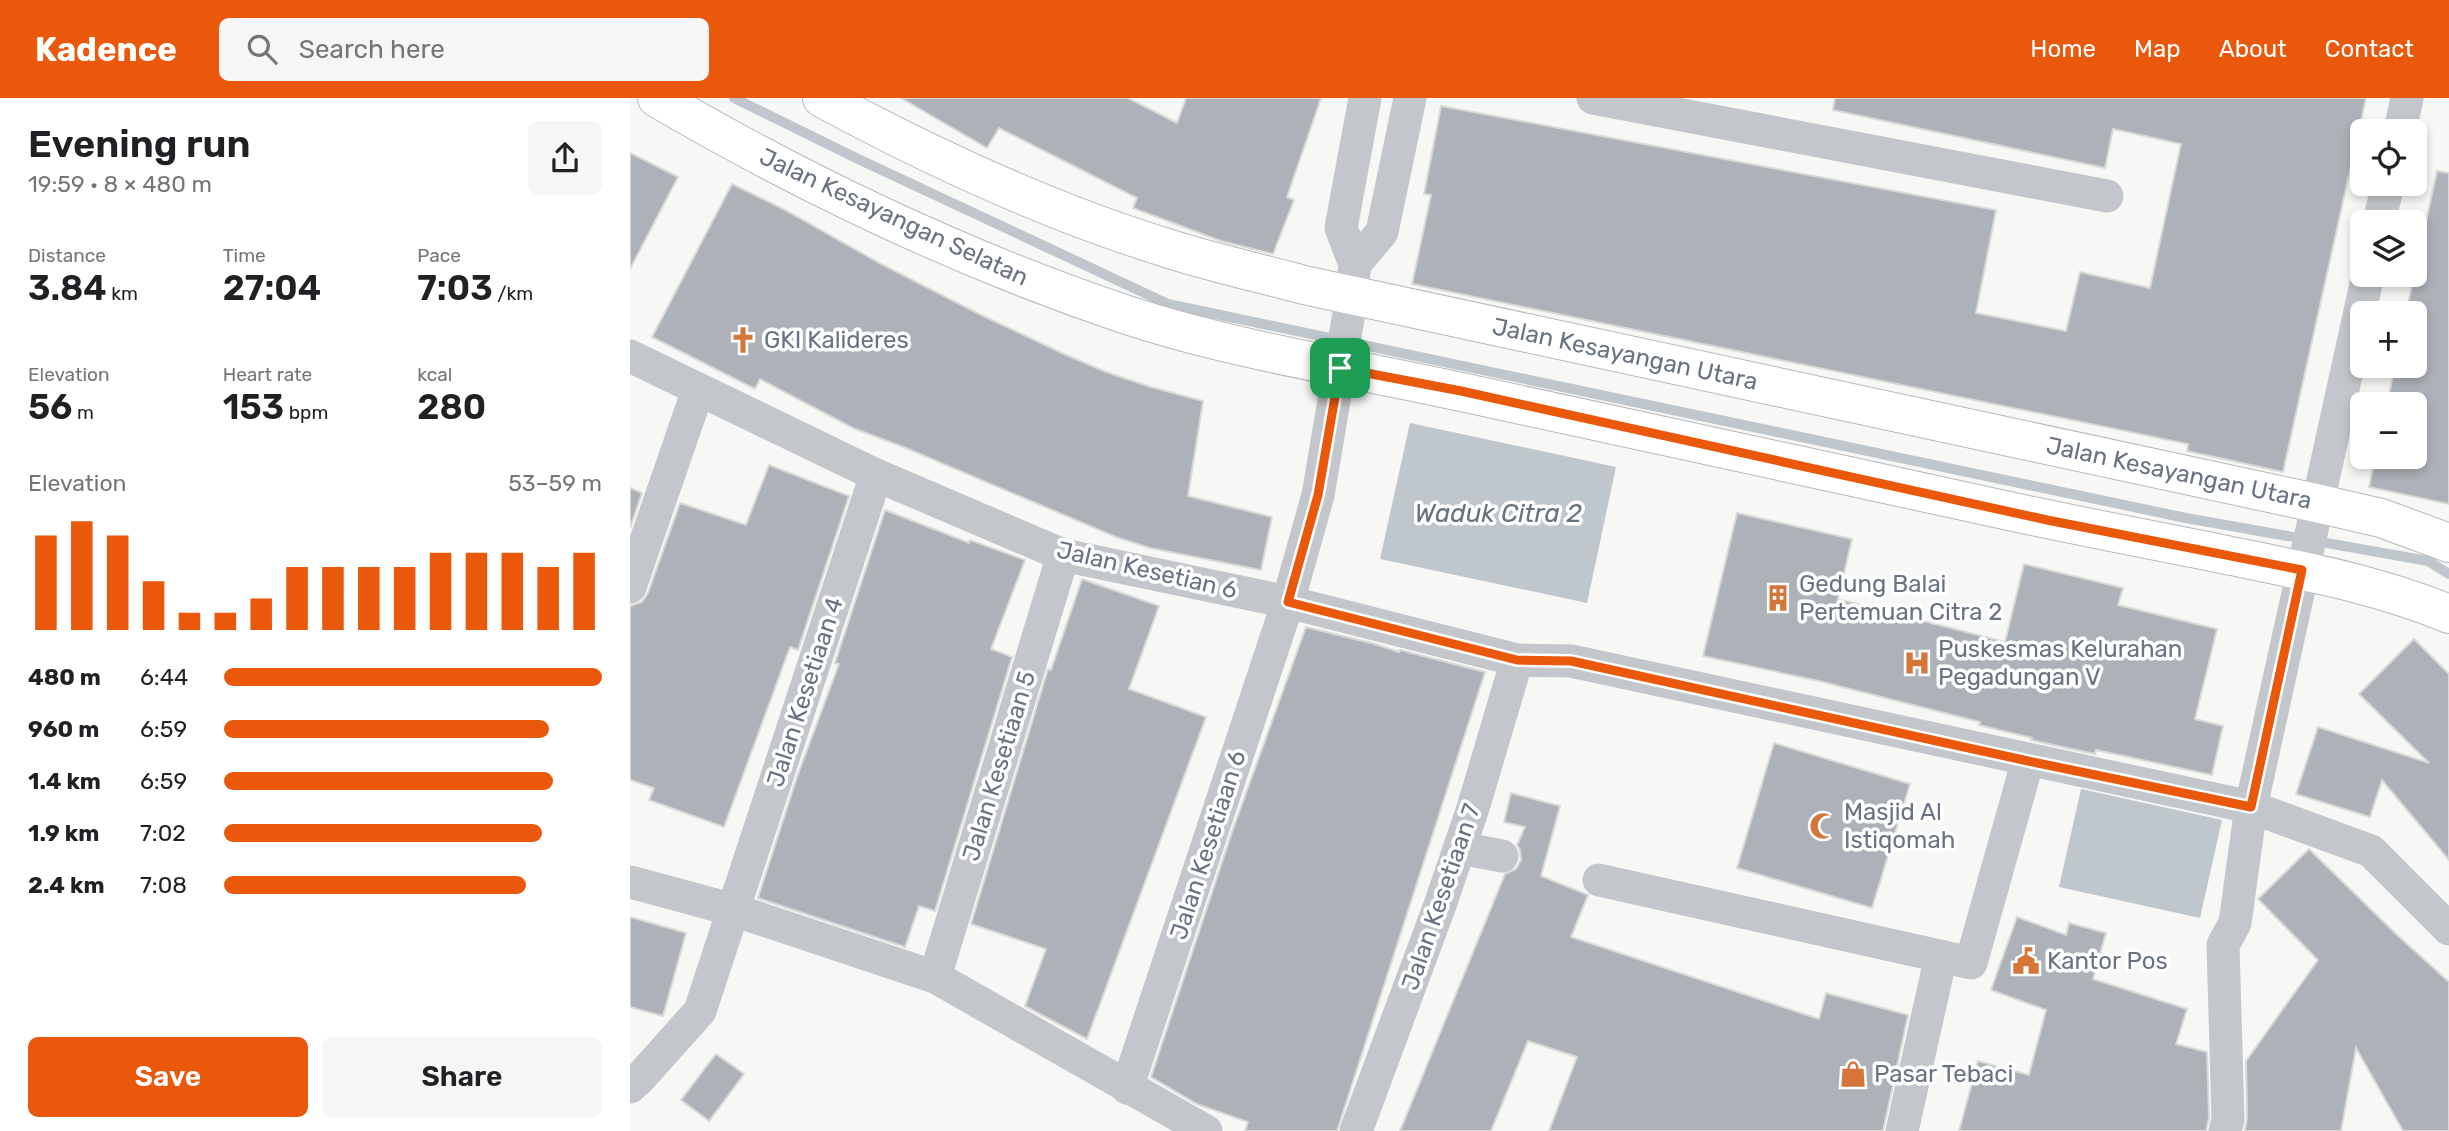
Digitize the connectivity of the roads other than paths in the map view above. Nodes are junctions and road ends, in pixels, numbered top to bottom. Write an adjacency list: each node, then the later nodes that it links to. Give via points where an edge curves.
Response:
1 (657, 98): 12 (street, Jalan Kesayangan Selatan, via 831,191 1016,276 1131,316 1269,353)
2 (822, 98): 10 (street, Jalan Kesayangan Utara, via 936,156 1091,223 1170,250 1304,285)
3 (1366, 98): 10 (street, via 1340,228)
4 (1410, 98): 10 (street, via 1382,232)
5 (1593, 98): 8 (street)
6 (2407, 98): 7 (street)
7 (2403, 119)
8 (2107, 196)
9 (2365, 287): 15 (street)
10 (1352, 288): 12 (street, Jalan Kesetiaan 6); 15 (street, Jalan Kesayangan Utara)
11 (630, 356): 13 (street, Jalan Kesetian 6)
12 (1342, 361): 18 (street, Jalan Kesayangan Selatan, via 2047,520); 20 (street, Jalan Kesetiaan 6, via 1318,495)
13 (698, 390): 14 (street, Jalan Kesetian 6); 19 (street)
14 (876, 475): 17 (street, Jalan Kesetian 6); 29 (street, Jalan Kesetiaan 4)
15 (2314, 514): 16 (street, Jalan Kesayangan Utara, via 2381,518); 18 (street)
16 (2449, 543)
17 (1063, 555): 20 (street, Jalan Kesetian 6); 32 (street, Jalan Kesetiaan 5)
18 (2303, 564): 21 (street, Jalan Kesayangan Selatan); 24 (street)
19 (630, 587)
20 (1288, 602): 22 (street, Jalan Kesetian 6); 34 (street, Jalan Kesetiaan 6)
21 (2449, 614)
22 (1517, 660): 23 (street, Jalan Kesetian 6, via 1571,661); 25 (street, Jalan Kesetiaan 7)
23 (2028, 761): 24 (street, Jalan Kesetian 6); 31 (street, via 1971,963)
24 (2251, 807): 30 (street, Jalan Kesetian 6, via 2371,851); 38 (street, via 2235,923 2223,945)
25 (1460, 848): 26 (street); 36 (street, Jalan Kesetiaan 7)
26 (1502, 856)
27 (1600, 880): 31 (street)
28 (630, 882): 29 (street)
29 (734, 910): 32 (street); 33 (street, Jalan Kesetiaan 4, via 700,1011)
30 (2449, 929)
31 (1941, 956): 37 (street)
32 (934, 977): 34 (street)
33 (630, 1087)
34 (1127, 1088): 35 (street)
35 (1206, 1131)
36 (1356, 1131)
37 (1902, 1131)
38 (2225, 1131)

